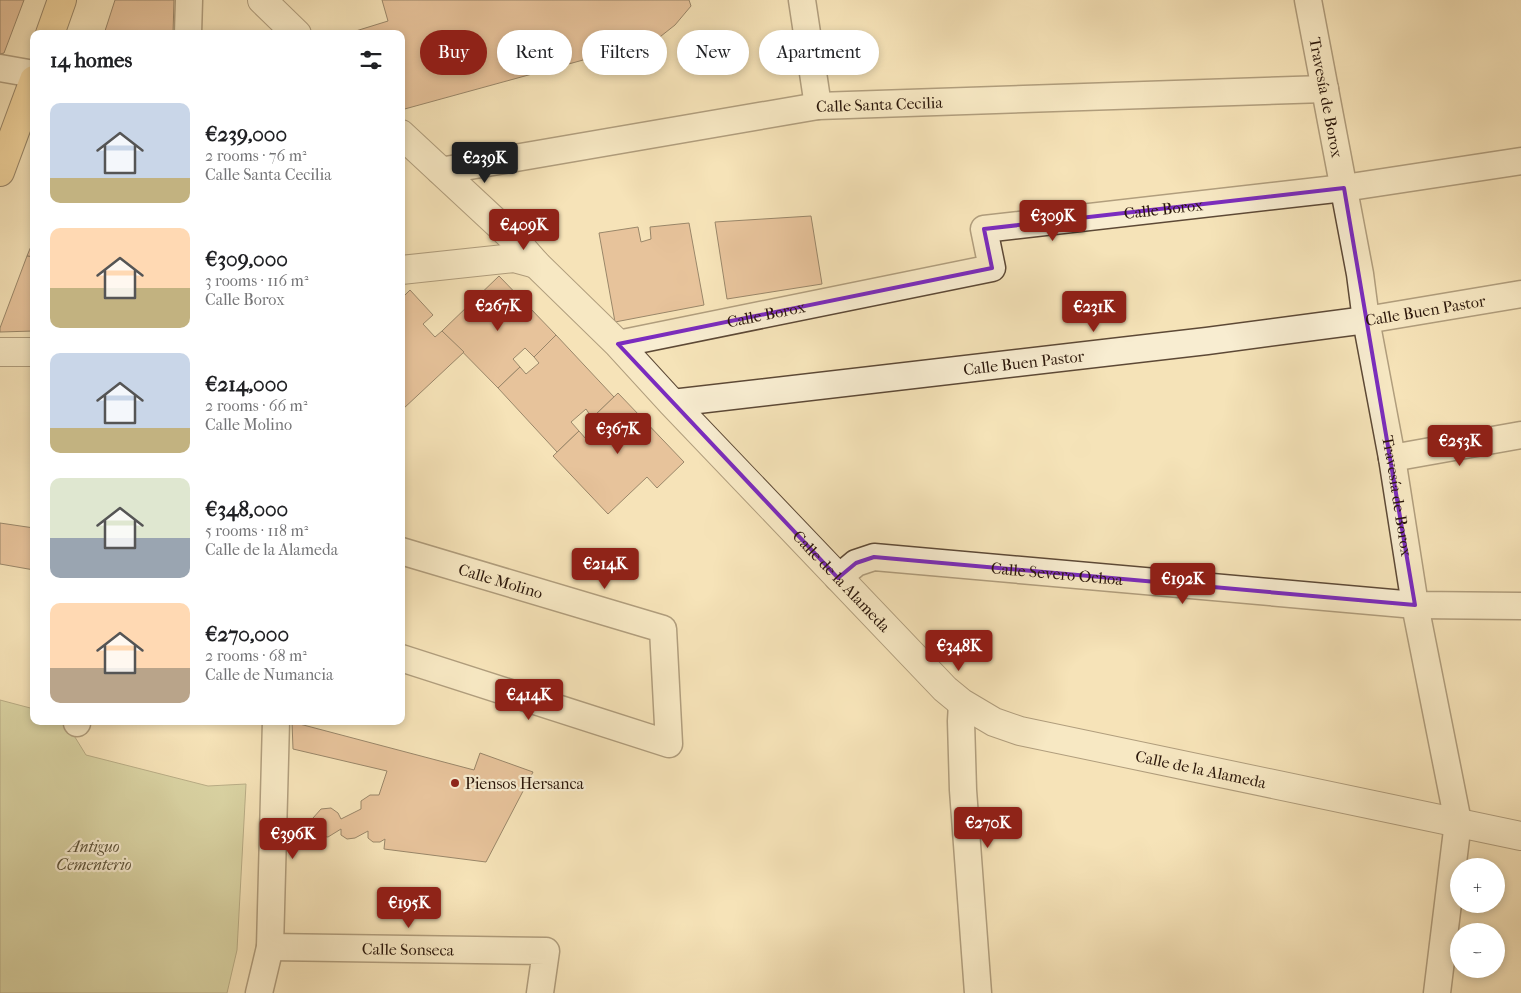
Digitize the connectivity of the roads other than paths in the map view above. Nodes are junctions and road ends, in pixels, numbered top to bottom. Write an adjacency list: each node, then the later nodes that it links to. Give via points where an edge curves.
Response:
1 (62, 0): 6 (main road)
2 (189, 0): 7 (street)
3 (262, 0): 8 (street)
4 (802, 0): 13 (street)
5 (1308, 0): 11 (street, Travesía de Borox)
6 (51, 30)
7 (188, 30)
8 (293, 30)
9 (0, 68): 10 (street)
10 (30, 73)
11 (1325, 89): 13 (street, Calle Santa Cecilia); 18 (street, Travesía de Borox)
12 (30, 91): 16 (main road)
13 (818, 106): 17 (street, Calle Santa Cecilia)
14 (405, 138): 17 (street, Calle de la Alameda)
15 (1521, 160): 18 (street, Calle Borox)
16 (1, 169)
17 (440, 171): 19 (street, Calle de la Alameda)
18 (1344, 188): 24 (street, Travesía de Borox); 25 (street, Calle Borox, via 984,229 992,268)
19 (503, 230): 20 (street, via 504,246); 21 (street, Calle de la Alameda)
20 (498, 259): 21 (street, via 514,258); 22 (street)
21 (536, 264): 25 (street, Calle de la Alameda)
22 (405, 270)
23 (1521, 294): 24 (street, Calle Buen Pastor)
24 (1366, 320): 28 (street, Calle Buen Pastor); 30 (street, Travesía de Borox)
25 (618, 344): 28 (street, Calle de la Alameda)
26 (0, 352): 27 (street)
27 (30, 352)
28 (672, 403): 32 (street, Calle de la Alameda)
29 (1521, 435): 30 (street)
30 (1392, 458): 33 (street, Travesía de Borox)
31 (405, 552): 35 (street, Calle Molino, via 663,629 669,744)
32 (838, 578): 33 (street, Calle Severo Ochoa, via 856,563 874,557); 36 (street, Calle de la Alameda)
33 (1415, 605): 34 (street, Calle Severo Ochoa); 38 (street, Travesía de Borox)
34 (1521, 606)
35 (405, 659)
36 (962, 703): 38 (street, Calle de la Alameda, via 994,722 1020,731); 43 (street, via 963,790)
37 (276, 725): 40 (street)
38 (1458, 822): 39 (street, Calle de la Alameda); 44 (street, Travesía de Borox)
39 (1521, 836)
40 (270, 947): 41 (street); 42 (street, Calle Sonseca, via 546,951)
41 (259, 993)
42 (540, 993)
43 (978, 993)
44 (1437, 993)

